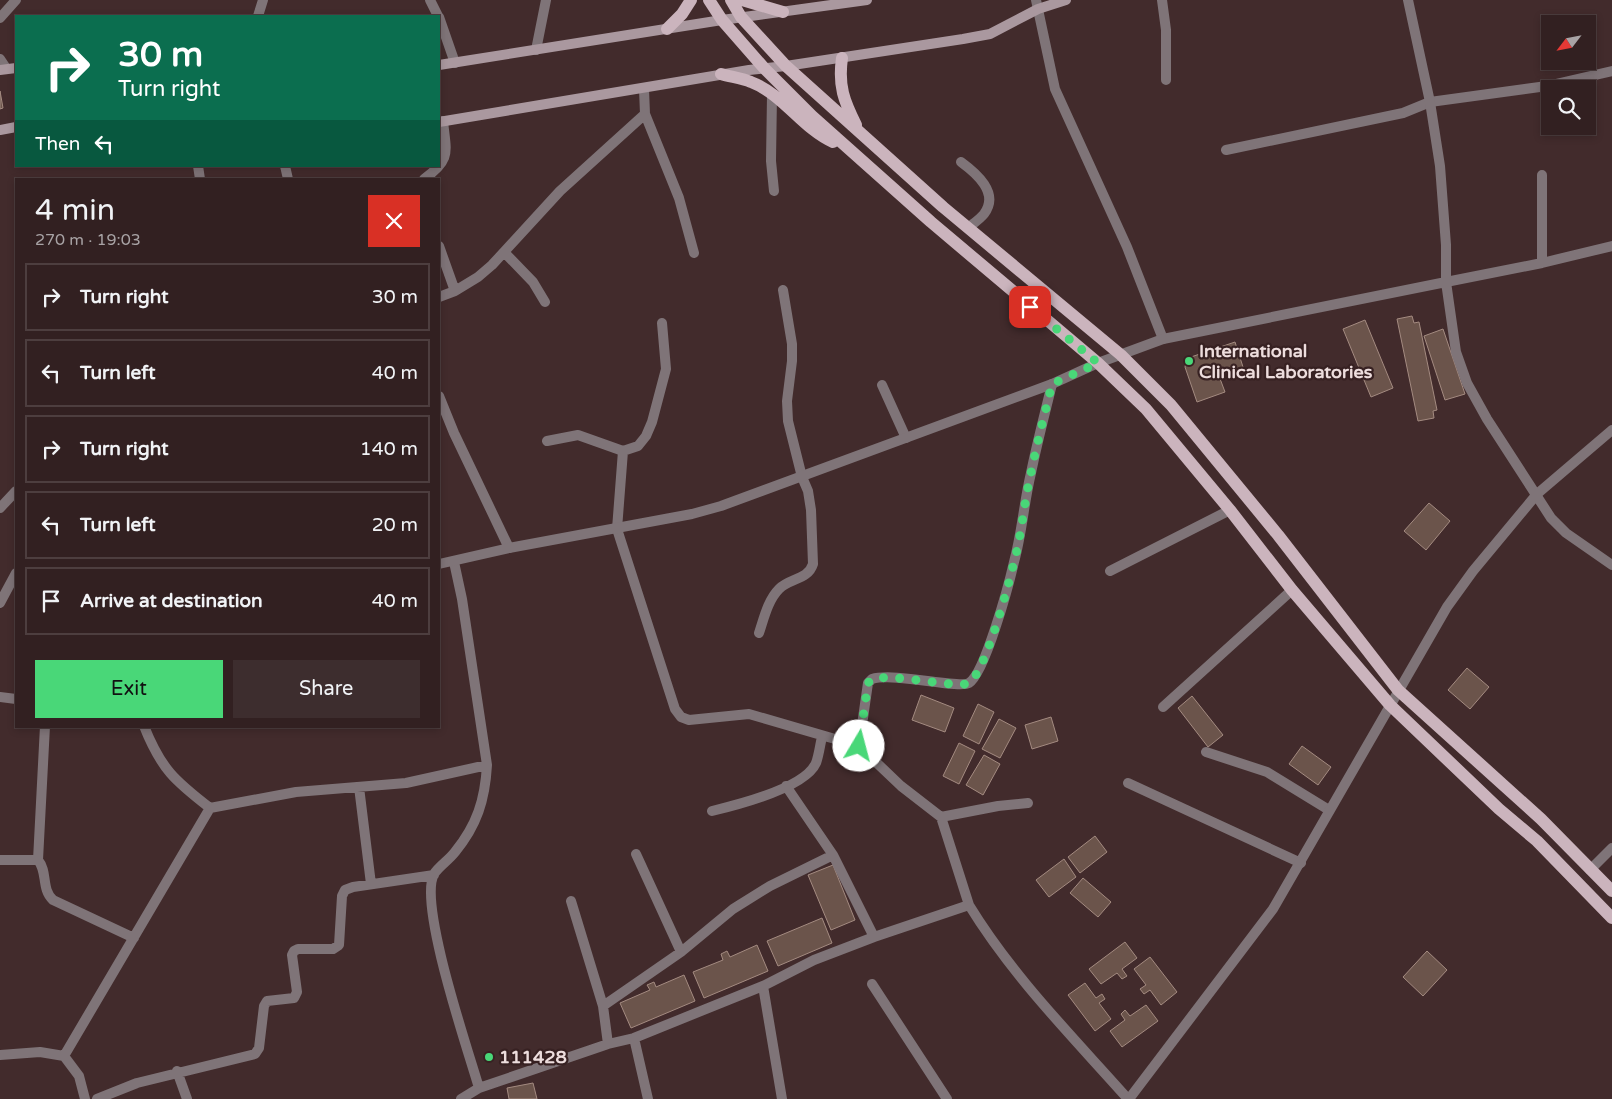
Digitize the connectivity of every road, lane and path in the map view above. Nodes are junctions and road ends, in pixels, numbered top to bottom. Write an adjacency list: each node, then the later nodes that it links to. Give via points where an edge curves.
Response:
1 (16, 0): 19 (street)
2 (263, 0): 16 (street)
3 (430, 0): 17 (street)
4 (546, 0): 23 (street)
5 (691, 0): 22 (main road)
6 (709, 0): 20 (main road)
7 (731, 0): 18 (main road)
8 (742, 0): 15 (main road)
9 (867, 0): 13 (main road)
10 (1066, 0): 14 (main road)
11 (1162, 0): 33 (street)
12 (1408, 0): 36 (street)
13 (838, 2): 15 (main road)
14 (1037, 4): 24 (main road, via 990,34); 62 (street, via 1055,89 1127,247)
15 (783, 12): 18 (main road)
16 (258, 15)
17 (437, 15)
18 (741, 17): 20 (main road); 28 (main road)
19 (0, 18)
20 (722, 20): 22 (main road); 29 (main road)
21 (440, 22): 26 (street)
22 (667, 29): 23 (main road)
23 (536, 50): 26 (main road)
24 (842, 58): 28 (main road); 41 (main road, via 839,78 845,103)
25 (0, 59): 30 (street)
26 (455, 63): 27 (main road)
27 (440, 65)
28 (786, 66): 29 (main road); 41 (main road)
29 (764, 68): 32 (main road); 42 (main road)
30 (7, 69)
31 (1612, 71): 36 (street, via 1547,86)
32 (721, 74): 34 (main road); 35 (main road, via 752,82)
33 (1166, 80)
34 (644, 89): 37 (street); 38 (main road)
35 (772, 95): 42 (main road, via 819,134); 49 (street)
36 (1430, 102): 43 (street, via 1403,113); 56 (street, via 1440,166)
37 (645, 114): 53 (street, via 560,191); 54 (street, via 679,198)
38 (441, 122): 45 (street, via 446,151)
39 (15, 127): 40 (main road)
40 (0, 130)
41 (859, 130): 50 (main road)
42 (845, 145): 64 (main road)
43 (1226, 150)
44 (961, 162): 50 (street, via 984,182 988,192 985,214)
45 (440, 166)
46 (438, 167): 48 (street)
47 (1542, 174): 55 (street)
48 (425, 178)
49 (774, 191)
50 (969, 227): 63 (main road)
51 (1612, 246): 55 (street)
52 (440, 249): 58 (street)
53 (504, 252): 58 (street, via 478,277); 60 (street, via 533,282)
54 (694, 253)
55 (1542, 263): 56 (street)
56 (1446, 282): 62 (street); 74 (street, via 1456,352 1467,383)
57 (783, 290): 72 (street, via 792,344 788,421)
58 (455, 291): 59 (street)
59 (440, 297)
60 (545, 302)
61 (662, 323): 71 (street, via 666,369 652,422 638,446)
62 (1163, 339): 63 (street)
63 (1121, 355): 64 (street); 87 (main road, via 1170,405 1240,488)
64 (1098, 363): 65 (street); 76 (main road, via 1146,410)
65 (1052, 384): 69 (street); 95 (street, via 1030,475 1014,562 988,648 976,675 969,683 960,685 915,678 872,679 868,683)
66 (882, 385): 69 (street)
67 (440, 398): 78 (street)
68 (1612, 430): 74 (street)
69 (906, 438): 72 (street)
70 (547, 441): 71 (street, via 578,435)
71 (623, 450): 77 (street)
72 (802, 477): 77 (street, via 692,514); 86 (street, via 811,510 813,564 805,576 777,590)
73 (15, 492): 75 (street)
74 (1537, 494): 81 (street, via 1551,518 1566,533); 87 (street, via 1447,607)
75 (0, 508)
76 (1230, 510): 82 (street); 84 (main road)
77 (617, 529): 78 (street); 94 (street, via 675,710 681,717 689,720 749,714)
78 (509, 548): 79 (street)
79 (454, 562): 80 (street); 97 (street)
80 (440, 564)
81 (1612, 565)
82 (1110, 571)
83 (15, 575): 85 (street)
84 (1292, 590): 90 (main road); 91 (street)
85 (0, 603)
86 (758, 633)
87 (1398, 690): 90 (street); 112 (main road, via 1541,819)
88 (0, 697): 89 (street)
89 (15, 699)
90 (1390, 705): 103 (street); 118 (main road, via 1537,841)
91 (1163, 707)
92 (46, 728): 110 (street)
93 (145, 728): 102 (street, via 162,765 177,782)
94 (822, 737): 95 (street); 99 (street, via 813,768)
95 (859, 746): 105 (street)
96 (1206, 752): 103 (street, via 1267,772)
97 (487, 765): 100 (street, via 406,783); 113 (street, via 486,793 476,820 464,841)
98 (1128, 783): 111 (street)
99 (786, 786): 104 (street, via 744,804); 108 (street)
100 (359, 787): 102 (street, via 296,792); 114 (street)
101 (1028, 803): 105 (street)
102 (210, 808): 120 (street)
103 (1329, 810): 111 (street)
104 (712, 811)
105 (941, 818): 117 (street)
106 (1612, 848): 112 (street)
107 (636, 854): 121 (street)
108 (833, 854): 119 (street); 121 (street, via 733,909)
109 (0, 860): 110 (street)
110 (38, 860): 120 (street, via 43,866 47,894 53,900)
111 (1302, 863): 138 (street, via 1273,909)
112 (1590, 870): 115 (main road)
113 (434, 874): 114 (street); 130 (street, via 431,906 444,967)
114 (371, 884): 129 (street, via 345,890 339,946 294,951 297,992 294,998 267,1001 259,1048 255,1054)
115 (1612, 891)
116 (570, 902): 124 (street)
117 (969, 905): 119 (street); 138 (street, via 992,941 1022,978)
118 (1612, 918)
119 (874, 936): 123 (street, via 814,960)
120 (134, 938): 128 (street)
121 (681, 952): 124 (street)
122 (872, 984): 137 (street)
123 (763, 986): 125 (street); 136 (street)
124 (603, 1006): 126 (street)
125 (634, 1038): 126 (street); 135 (street)
126 (608, 1044): 130 (street)
127 (0, 1055): 128 (street, via 40,1052)
128 (64, 1056): 131 (street, via 79,1076)
129 (177, 1071): 132 (street); 133 (street)
130 (479, 1088): 134 (street)
131 (85, 1099)
132 (97, 1099)
133 (187, 1099)
134 (461, 1099)
135 (648, 1099)
136 (782, 1099)
137 (947, 1099)
138 (1129, 1099)

